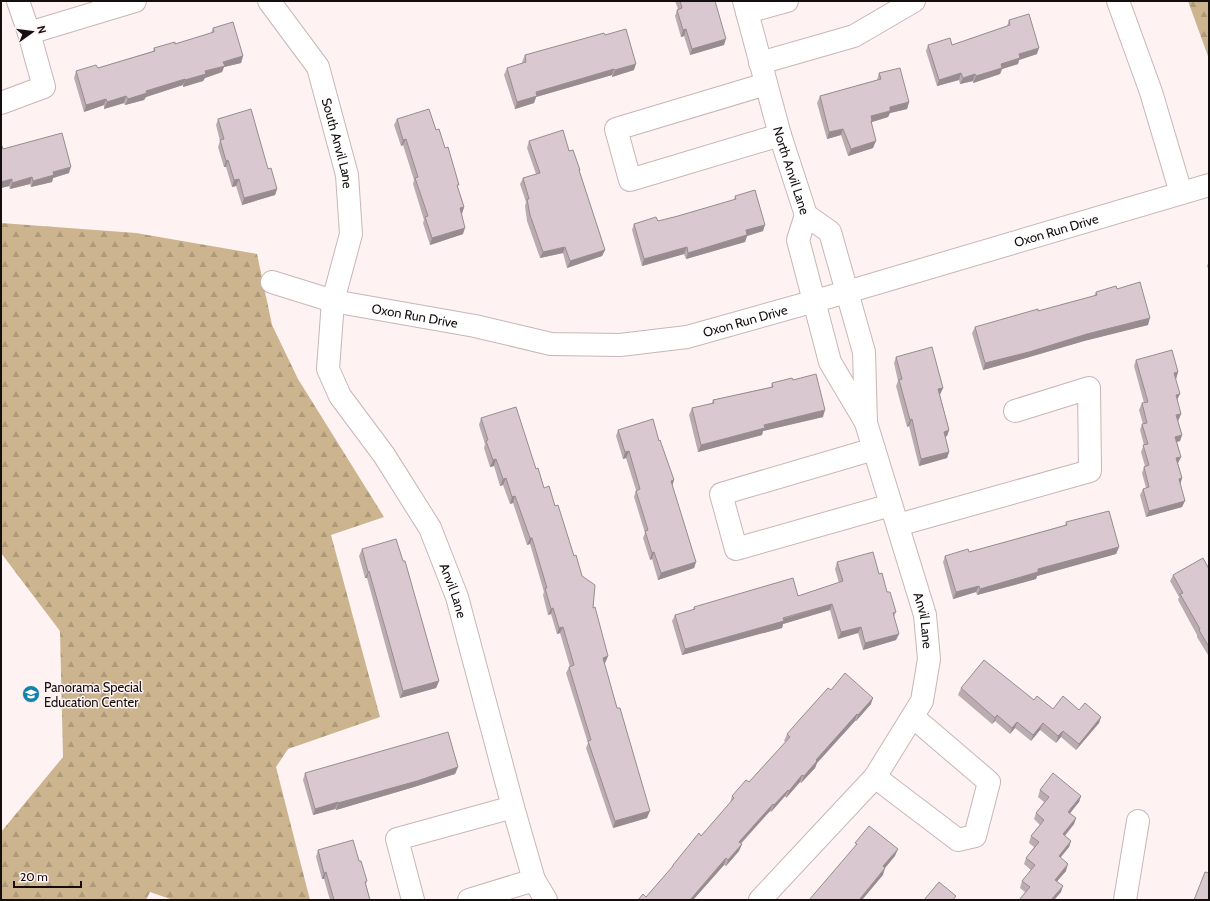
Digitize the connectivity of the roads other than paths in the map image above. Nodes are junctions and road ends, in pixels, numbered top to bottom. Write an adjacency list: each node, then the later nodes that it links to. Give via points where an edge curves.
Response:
1 (18, 1): 8 (street)
2 (135, 1): 8 (street)
3 (269, 1): 18 (street, South Anvil Lane, via 318,67 347,175 351,234)
4 (787, 1): 7 (street)
5 (914, 1): 9 (street, via 854,36)
6 (1118, 1): 14 (street, via 1150,92)
7 (745, 6): 9 (street, North Anvil Lane)
8 (29, 33): 11 (street, via 44,87)
9 (760, 63): 10 (street, North Anvil Lane)
10 (766, 84): 12 (street, North Anvil Lane); 12 (street, via 616,129 630,180)
11 (1, 104)
12 (780, 135): 15 (street, North Anvil Lane)
13 (1209, 185): 14 (street, Oxon Run Drive)
14 (1181, 193): 17 (street, Oxon Run Drive)
15 (806, 215): 17 (street, North Anvil Lane, via 830,232); 19 (street, via 798,240)
16 (272, 282): 18 (street, Oxon Run Drive)
17 (847, 292): 19 (street, Oxon Run Drive); 21 (street, Anvil Lane, via 864,352)
18 (333, 301): 19 (street, Oxon Run Drive, via 475,326 551,344 612,345 687,337); 26 (street, Anvil Lane, via 328,369 340,396 384,455 430,528 457,597)
19 (814, 301): 21 (street, via 830,362)
20 (1015, 411): 23 (street, via 1089,388 1090,471)
21 (866, 423): 22 (street, Anvil Lane)
22 (874, 449): 23 (street, Anvil Lane); 23 (street, via 721,494 736,549)
23 (895, 515): 24 (street, Anvil Lane, via 925,615 929,659 922,701)
24 (913, 717): 25 (street, Anvil Lane); 25 (street, via 989,782 975,836 958,840)
25 (875, 776): 32 (street, Anvil Lane)
26 (513, 808): 28 (street, Anvil Lane); 29 (street, via 397,839)
27 (1138, 821): 33 (street)
28 (534, 880): 30 (street); 31 (street, Anvil Lane)
29 (413, 900)
30 (469, 900)
31 (546, 900)
32 (760, 900)
33 (1125, 900)

